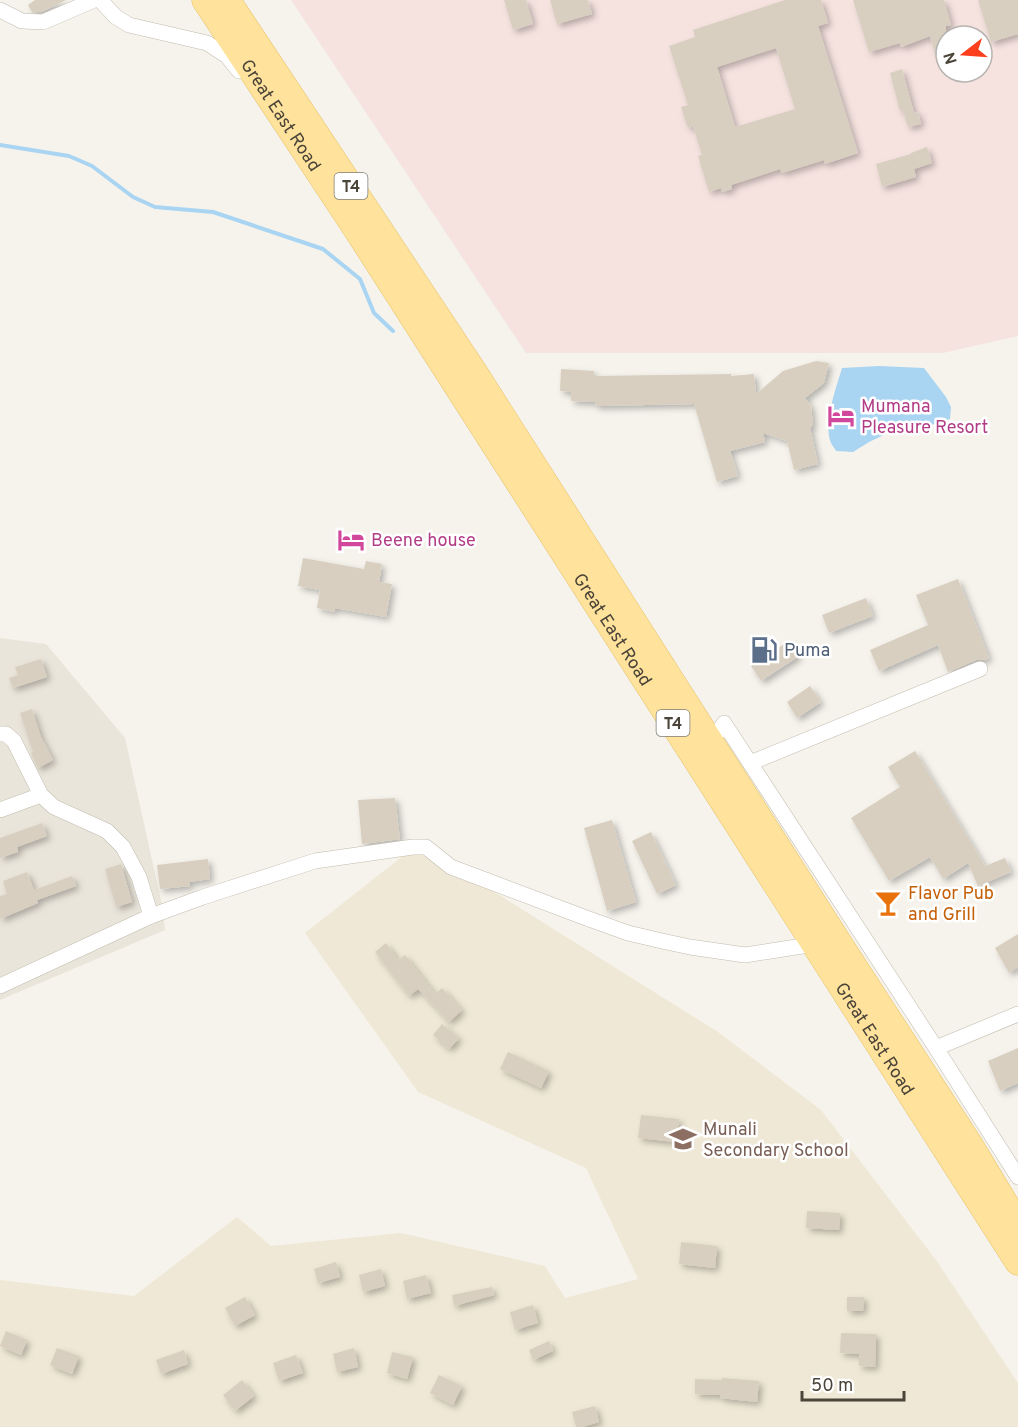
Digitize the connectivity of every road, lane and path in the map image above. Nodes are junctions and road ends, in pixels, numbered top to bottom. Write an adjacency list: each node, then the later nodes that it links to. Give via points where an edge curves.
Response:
1 (94, 0): 5 (street, via 43,22 22,21)
2 (100, 0): 6 (street, via 129,25 207,43 227,56 290,149)
3 (205, 0): 6 (main road, Great East Road / T4)
4 (227, 0): 9 (main road, Great East Road / T4, via 474,372)
5 (0, 10)
6 (327, 184): 14 (main road, Great East Road / T4)
7 (980, 669): 10 (street)
8 (0, 734): 11 (street, via 14,741)
9 (711, 743): 10 (street, via 724,723); 20 (main road, Great East Road / T4)
10 (750, 763): 17 (street)
11 (41, 795): 12 (street); 13 (street, via 54,807 107,831 123,847 139,877)
12 (0, 810)
13 (151, 916): 14 (street, via 315,861 426,847 452,867 640,935 745,955); 15 (street)
14 (815, 944): 21 (main road, Great East Road / T4)
15 (0, 986)
16 (1018, 1014): 17 (street)
17 (936, 1048): 18 (street)
18 (1014, 1161): 19 (street)
19 (1018, 1176)
20 (1018, 1225)
21 (1018, 1262)

